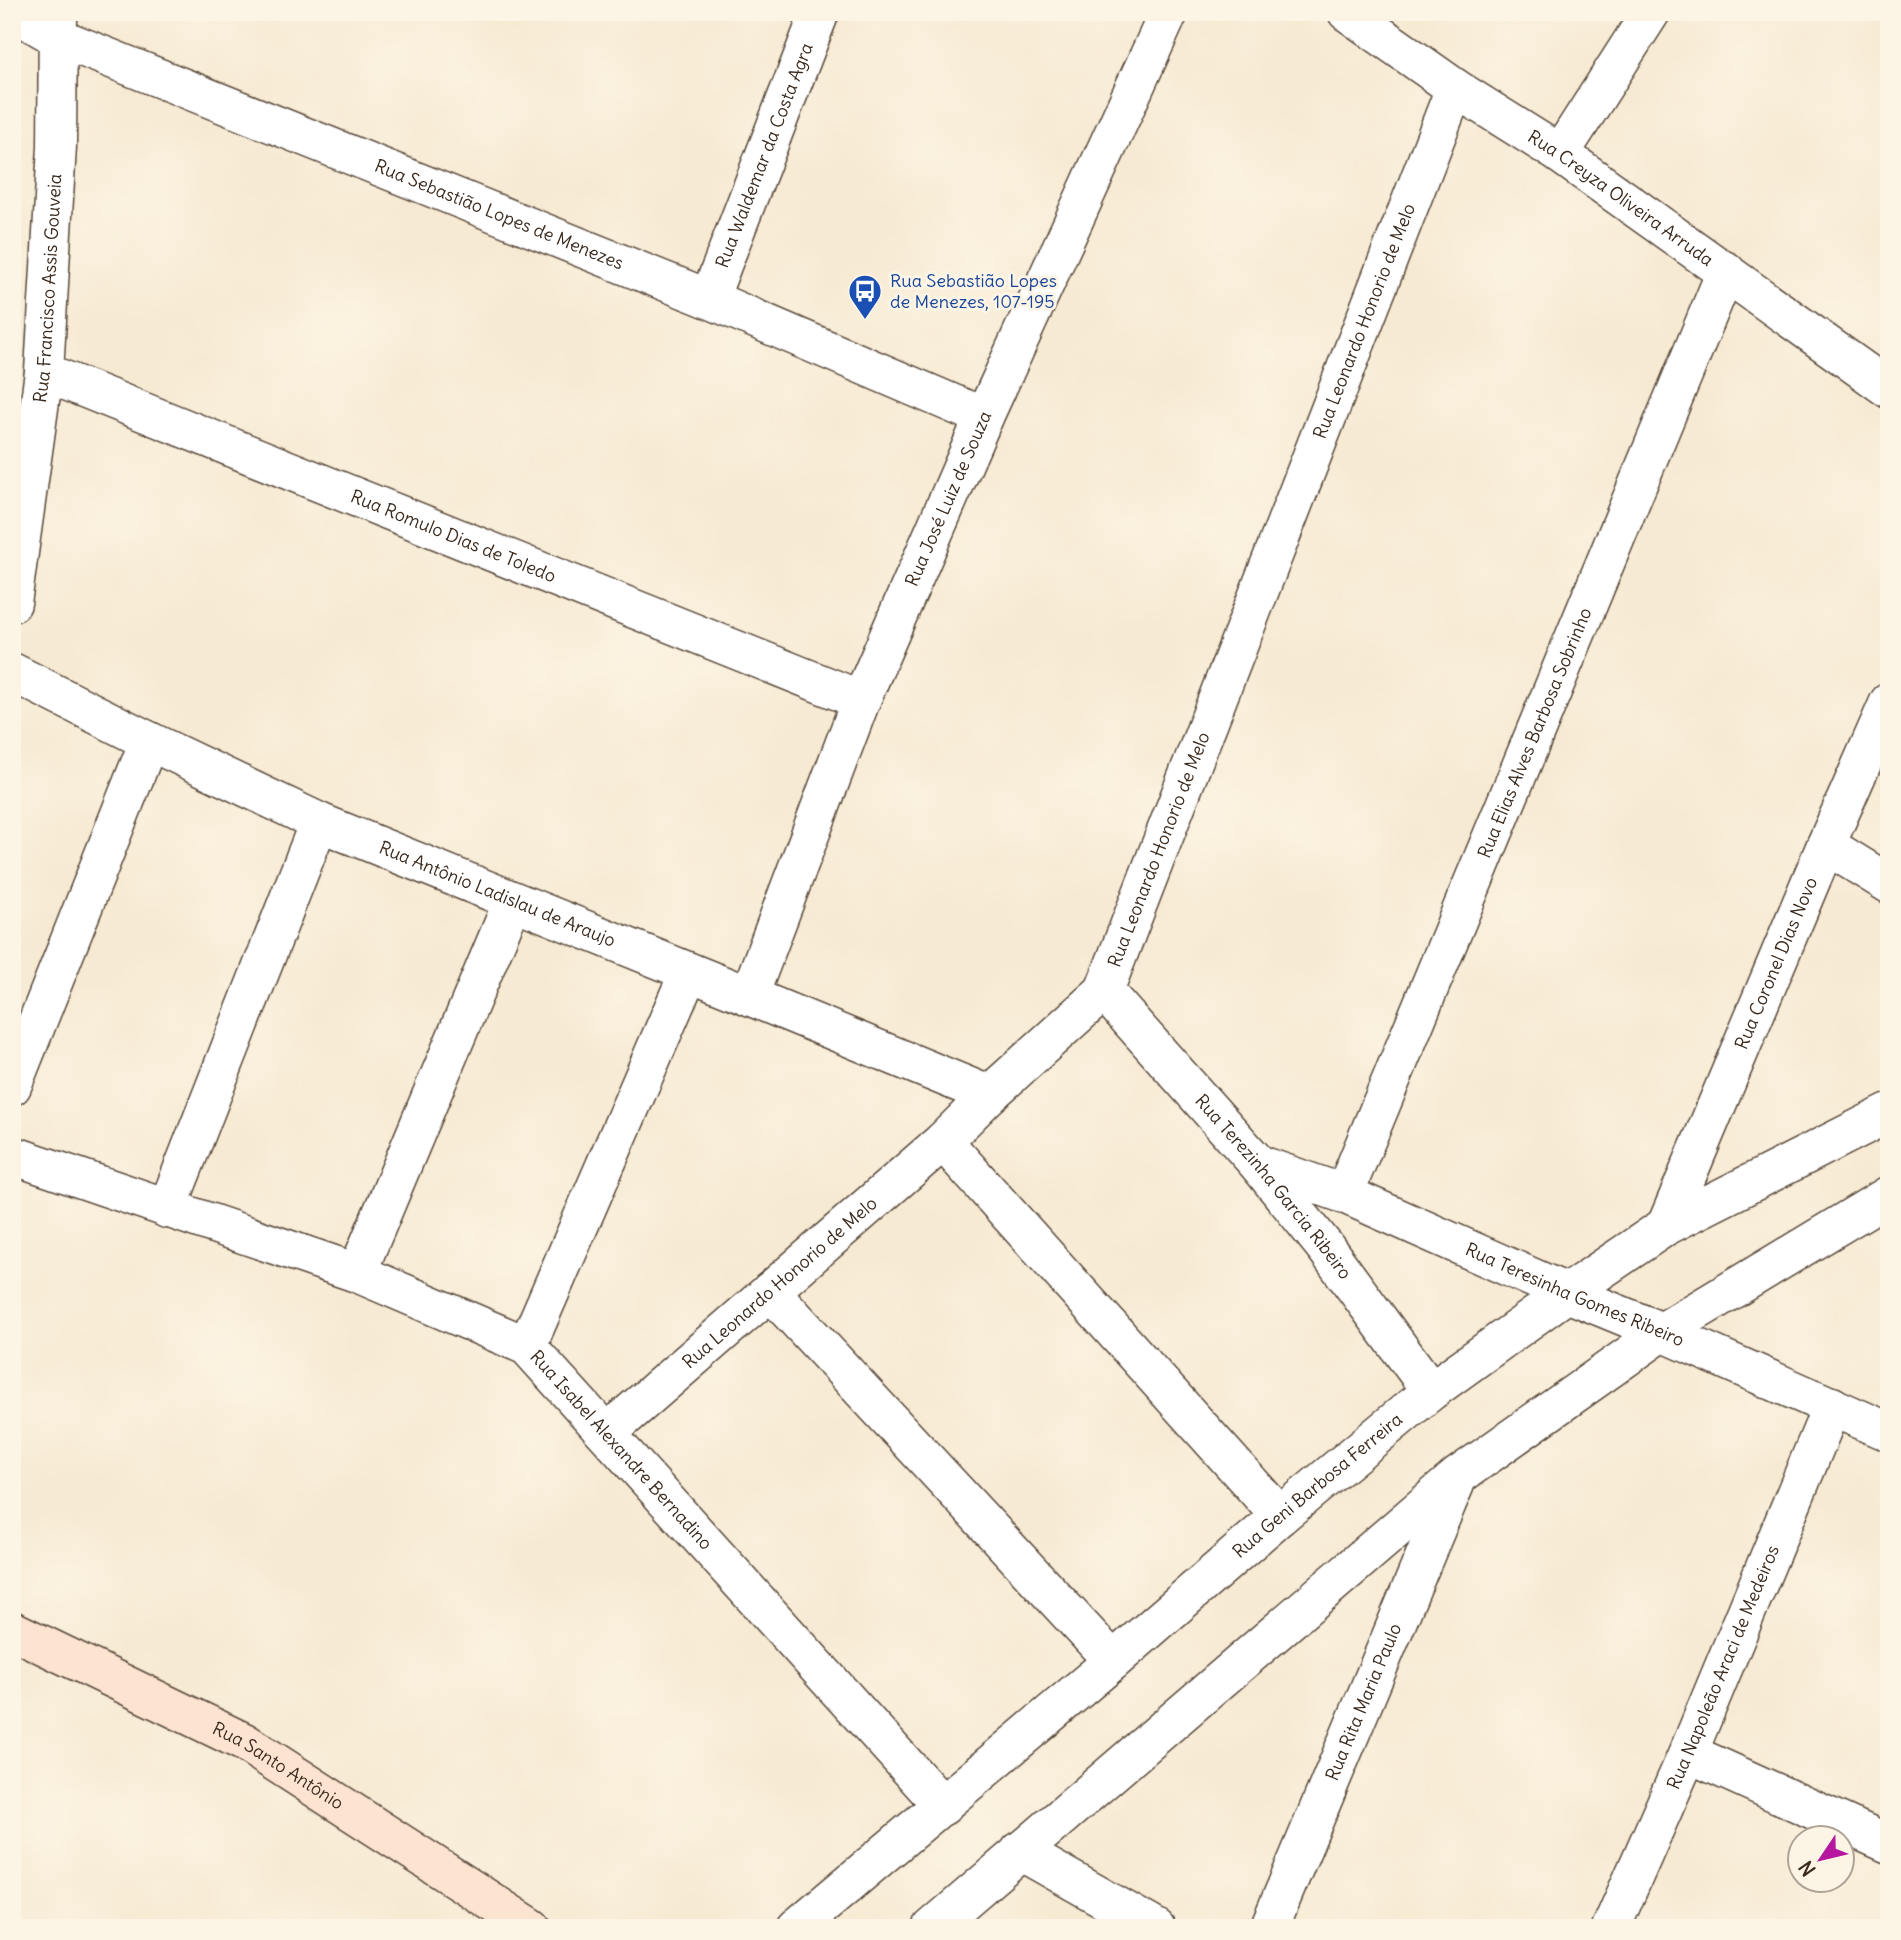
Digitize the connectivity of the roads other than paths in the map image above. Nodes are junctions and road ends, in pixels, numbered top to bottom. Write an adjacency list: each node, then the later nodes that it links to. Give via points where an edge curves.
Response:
1 (13, 12): 6 (street, Rua Sebastião Lopes de Menezes)
2 (1169, 12): 13 (street, Rua José Luiz de Souza)
3 (1347, 12): 7 (street, Rua Creyza Oliveira Arruda)
4 (1651, 12): 8 (street)
5 (817, 13): 10 (street, Rua Waldemar da Costa Agra)
6 (58, 24): 10 (street, Rua Sebastião Lopes de Menezes); 11 (street, Rua Francisco Assis Gouveia, via 57,146)
7 (1455, 88): 8 (street, Rua Creyza Oliveira Arruda); 24 (street, Rua Leonardo Honorio de Melo)
8 (1560, 154): 9 (street, Rua Creyza Oliveira Arruda)
9 (1726, 271): 12 (street, Rua Creyza Oliveira Arruda); 32 (street, Rua Elias Alves Barbosa Sobrinho)
10 (709, 299): 13 (street, Rua Sebastião Lopes de Menezes)
11 (44, 372): 14 (street, Rua Francisco Assis Gouveia); 16 (street, Rua Romulo Dias de Toledo)
12 (1889, 389)
13 (984, 416): 16 (street, Rua José Luiz de Souza)
14 (12, 603)
15 (12, 672): 18 (street, Rua Antônio Ladislau de Araujo)
16 (861, 700): 25 (street, Rua José Luiz de Souza)
17 (1889, 702): 20 (street, Rua Coronel Dias Novo)
18 (149, 741): 19 (street, Rua Antônio Ladislau de Araujo); 26 (street)
19 (319, 822): 22 (street, Rua Antônio Ladislau de Araujo); 34 (street)
20 (1826, 845): 21 (street); 35 (street, Rua Coronel Dias Novo)
21 (1889, 884)
22 (513, 901): 23 (street, Rua Antônio Ladislau de Araujo); 36 (street)
23 (689, 972): 25 (street, Rua Antônio Ladislau de Araujo); 40 (street)
24 (1104, 991): 27 (street, Rua Leonardo Honorio de Melo); 31 (street, Rua Terezinha Garcia Ribeiro)
25 (749, 996): 27 (street, Rua Antônio Ladislau de Araujo)
26 (12, 1086)
27 (989, 1095): 29 (street, Rua Leonardo Honorio de Melo)
28 (1889, 1113): 35 (street, Rua Geni Barbosa Ferreira)
29 (943, 1141): 37 (street, Rua Leonardo Honorio de Melo); 46 (street)
30 (12, 1155): 34 (street, Rua Isabel Alexandre Bernadino)
31 (1258, 1164): 32 (street, Rua Teresinha Gomes Ribeiro); 41 (street, Rua Terezinha Garcia Ribeiro)
32 (1344, 1194): 38 (street, Rua Teresinha Gomes Ribeiro)
33 (1889, 1195): 39 (street)
34 (167, 1209): 36 (street, Rua Isabel Alexandre Bernadino)
35 (1666, 1226): 38 (street, Rua Geni Barbosa Ferreira)
36 (358, 1273): 40 (street, Rua Isabel Alexandre Bernadino)
37 (770, 1291): 44 (street, Rua Leonardo Honorio de Melo); 48 (street)
38 (1567, 1293): 39 (street, Rua Teresinha Gomes Ribeiro); 41 (street, Rua Geni Barbosa Ferreira)
39 (1662, 1332): 42 (street, Rua Teresinha Gomes Ribeiro); 45 (street)
40 (527, 1346): 44 (street, Rua Isabel Alexandre Bernadino)
41 (1431, 1391): 46 (street, Rua Geni Barbosa Ferreira)
42 (1832, 1406): 43 (street, Rua Teresinha Gomes Ribeiro); 49 (street, Rua Napoleão Araci de Medeiros)
43 (1889, 1432)
44 (607, 1433): 50 (street, Rua Isabel Alexandre Bernadino)
45 (1458, 1476): 52 (street); 57 (street, Rua Rita Maria Paulo)
46 (1280, 1516): 48 (street, Rua Geni Barbosa Ferreira)
47 (12, 1630): 53 (main road, Rua Santo Antônio, via 244,1742)
48 (1113, 1661): 50 (street, Rua Geni Barbosa Ferreira)
49 (1688, 1753): 51 (street); 58 (street, Rua Napoleão Araci de Medeiros)
50 (943, 1806): 54 (street, Rua Geni Barbosa Ferreira)
51 (1889, 1844)
52 (1020, 1851): 55 (street); 56 (street)
53 (531, 1928)
54 (796, 1928)
55 (932, 1928)
56 (1156, 1928)
57 (1269, 1928)
58 (1611, 1928)

